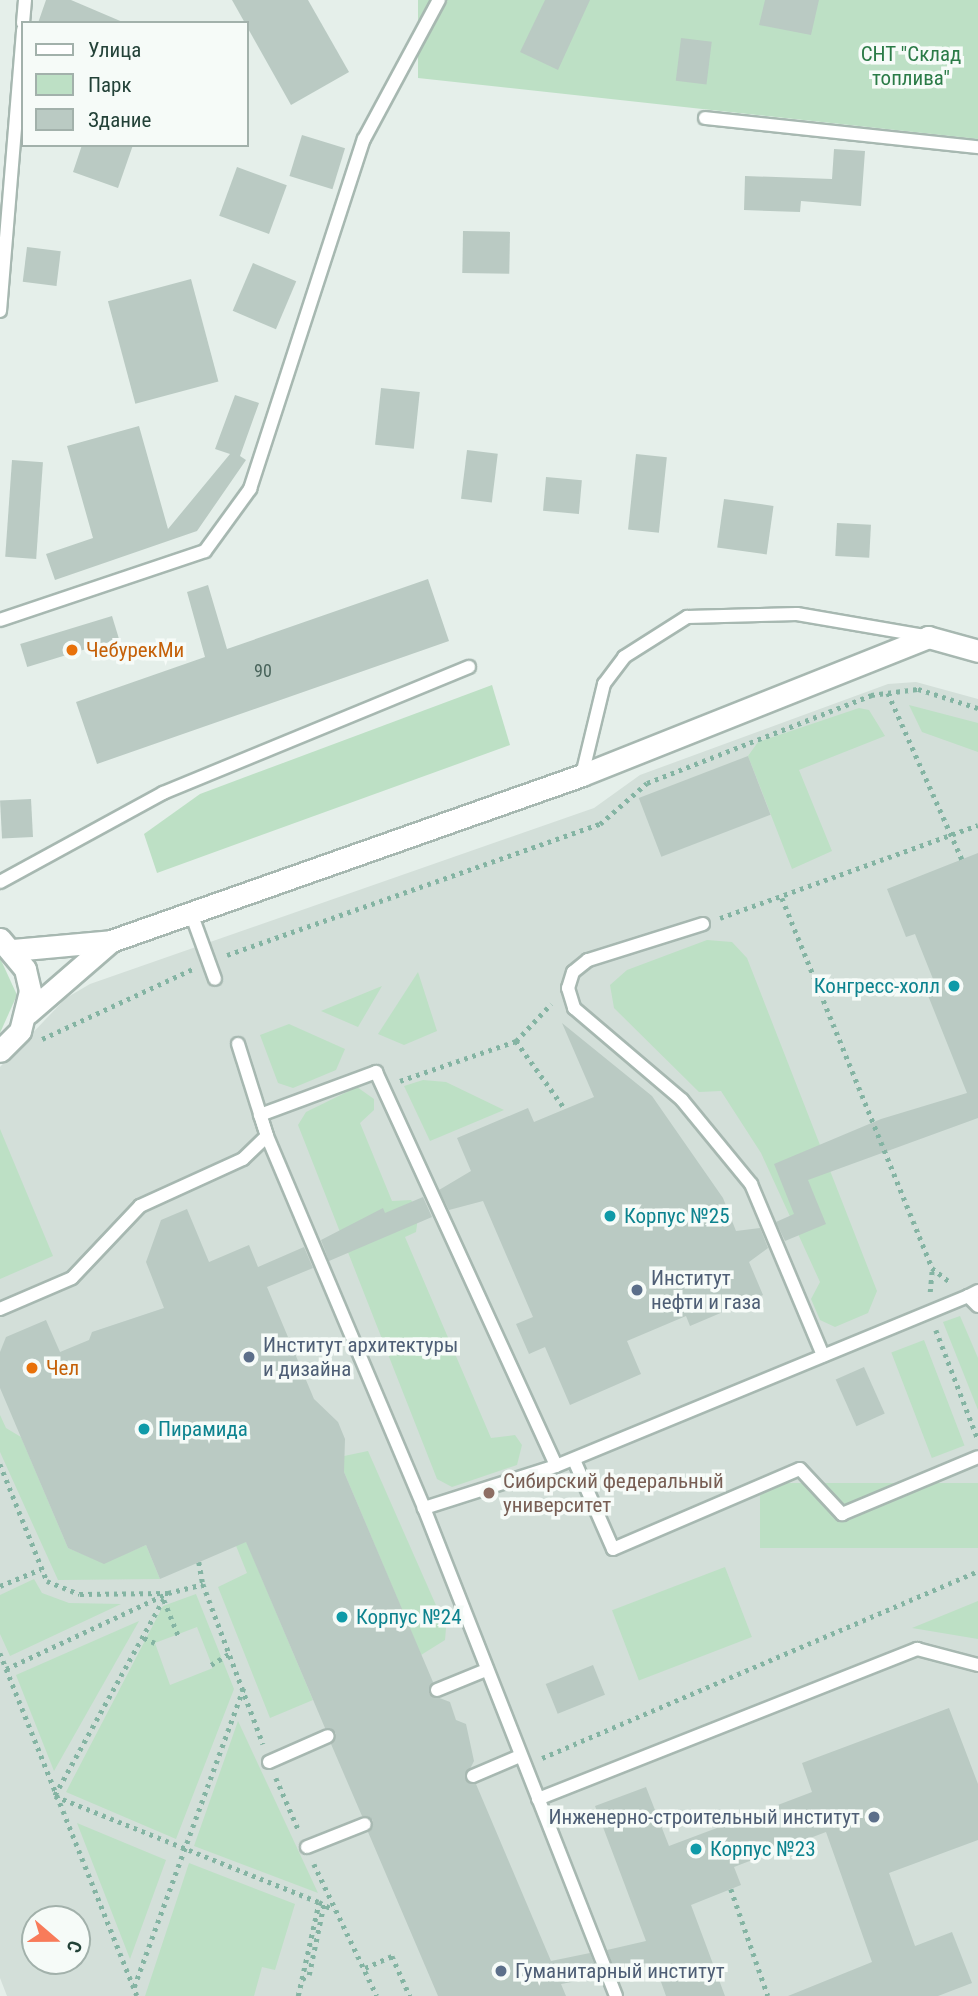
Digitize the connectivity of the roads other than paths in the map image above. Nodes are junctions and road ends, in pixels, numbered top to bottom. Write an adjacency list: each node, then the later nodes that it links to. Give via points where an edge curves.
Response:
1 (25, 0): 3 (lane)
2 (439, 0): 8 (lane, via 364,139 250,489 205,551)
3 (23, 21)
4 (21, 54): 7 (lane)
5 (705, 118): 6 (lane)
6 (978, 147)
7 (0, 311)
8 (0, 620)
9 (928, 637): 10 (street); 12 (street); 12 (lane, via 797,614 687,617 624,657 604,684)
10 (978, 651)
11 (469, 667): 13 (lane, via 163,793)
12 (582, 775): 14 (street)
13 (0, 882)
14 (191, 913): 16 (street); 18 (lane)
15 (703, 924): 27 (lane, via 588,960 573,972 568,988 574,1009 682,1100 751,1184)
16 (111, 941): 17 (street); 19 (street)
17 (6, 945): 19 (street, via 25,969)
18 (215, 979)
19 (28, 1013): 21 (street)
20 (238, 1044): 22 (lane)
21 (0, 1051)
22 (260, 1115): 23 (lane); 30 (lane, via 376,1072)
23 (267, 1136): 26 (lane, via 243,1159 141,1206 72,1278); 31 (lane)
24 (973, 1293): 25 (lane); 27 (lane)
25 (978, 1306)
26 (0, 1309)
27 (823, 1355): 29 (lane)
28 (978, 1457): 29 (lane, via 842,1514 800,1469 613,1549)
29 (574, 1460): 30 (lane)
30 (556, 1466): 31 (lane)
31 (424, 1508): 33 (lane)
32 (978, 1665): 39 (lane, via 918,1649)
33 (486, 1670): 34 (lane); 36 (lane)
34 (437, 1690)
35 (328, 1736): 37 (lane)
36 (522, 1761): 38 (lane); 39 (lane)
37 (269, 1762)
38 (473, 1776)
39 (538, 1799): 42 (lane)
40 (365, 1824): 41 (lane)
41 (306, 1847)
42 (616, 1996)

